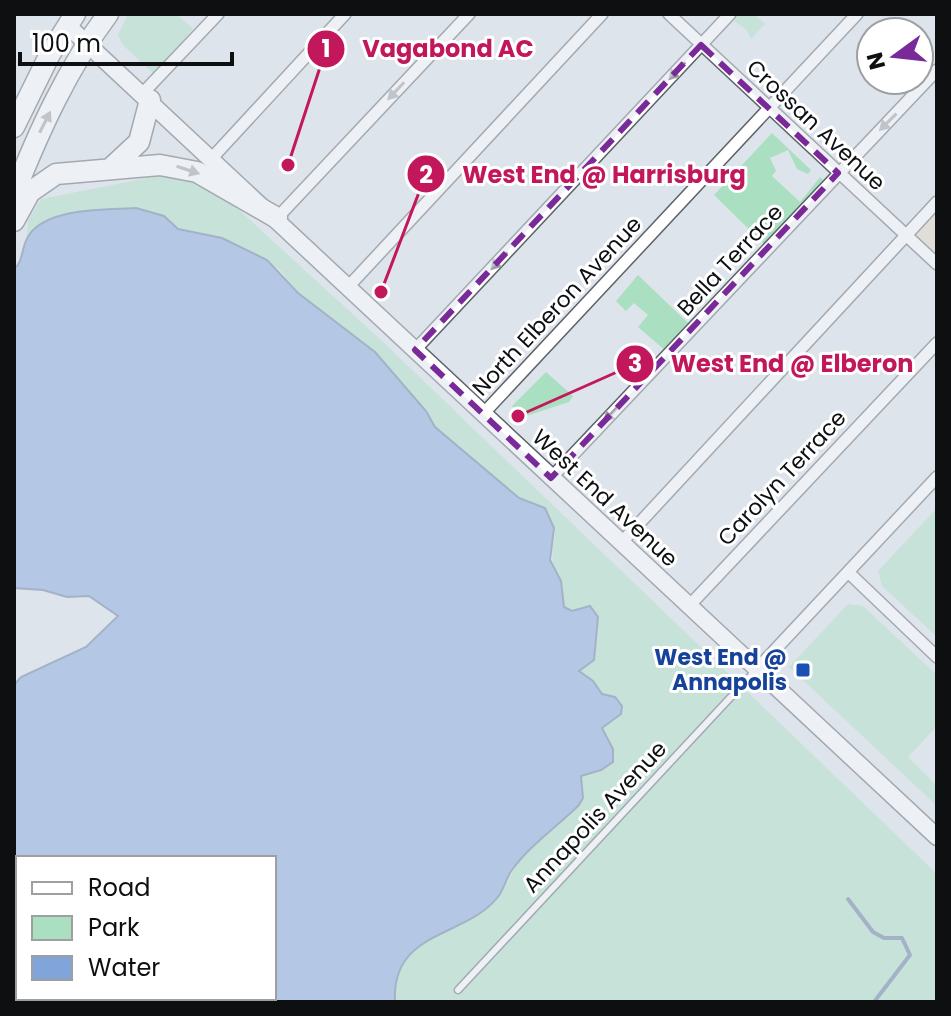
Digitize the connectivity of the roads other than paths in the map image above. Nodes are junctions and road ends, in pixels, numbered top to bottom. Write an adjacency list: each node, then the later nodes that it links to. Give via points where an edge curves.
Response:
1 (108, 14): 10 (highway)
2 (218, 14): 13 (street)
3 (345, 14): 16 (street)
4 (469, 14): 21 (street, one-way to 21)
5 (602, 14): 25 (street)
6 (669, 14): 11 (street, Crossan Avenue)
7 (730, 14): 11 (street)
8 (857, 14): 14 (street, North Elberon Avenue)
9 (72, 20): 10 (main road, West End Avenue); 15 (highway)
10 (87, 43): 13 (main road, West End Avenue); 19 (highway, one-way to 10, via 34,143)
11 (701, 45): 14 (street, Crossan Avenue); 27 (street, one-way to 27)
12 (937, 70): 18 (street, Bella Terrace, one-way to 18)
13 (147, 97): 16 (main road, West End Avenue); 17 (highway, via 139,142)
14 (770, 108): 18 (street, Crossan Avenue); 28 (street, North Elberon Avenue)
15 (14, 127)
16 (212, 158): 21 (main road, West End Avenue)
17 (111, 168): 21 (highway, one-way to 21, via 189,169); 22 (highway, via 48,177 30,192)
18 (838, 173): 23 (street, Crossan Avenue); 30 (street, Bella Terrace, one-way to 30)
19 (14, 194)
20 (937, 202): 23 (street)
21 (277, 218): 25 (main road, West End Avenue)
22 (14, 221)
23 (906, 236): 24 (street, Crossan Avenue); 31 (street)
24 (937, 264)
25 (348, 287): 27 (main road, West End Avenue)
26 (937, 343): 33 (street, Carolyn Terrace)
27 (415, 350): 28 (main road, West End Avenue)
28 (483, 414): 30 (main road, West End Avenue)
29 (937, 477): 32 (street)
30 (551, 478): 31 (main road, West End Avenue)
31 (621, 543): 33 (main road, West End Avenue)
32 (848, 572): 34 (street); 35 (street)
33 (689, 606): 35 (main road, West End Avenue)
34 (937, 657)
35 (757, 669): 36 (main road, West End Avenue); 37 (lane, Annapolis Avenue)
36 (937, 837)
37 (458, 990)

